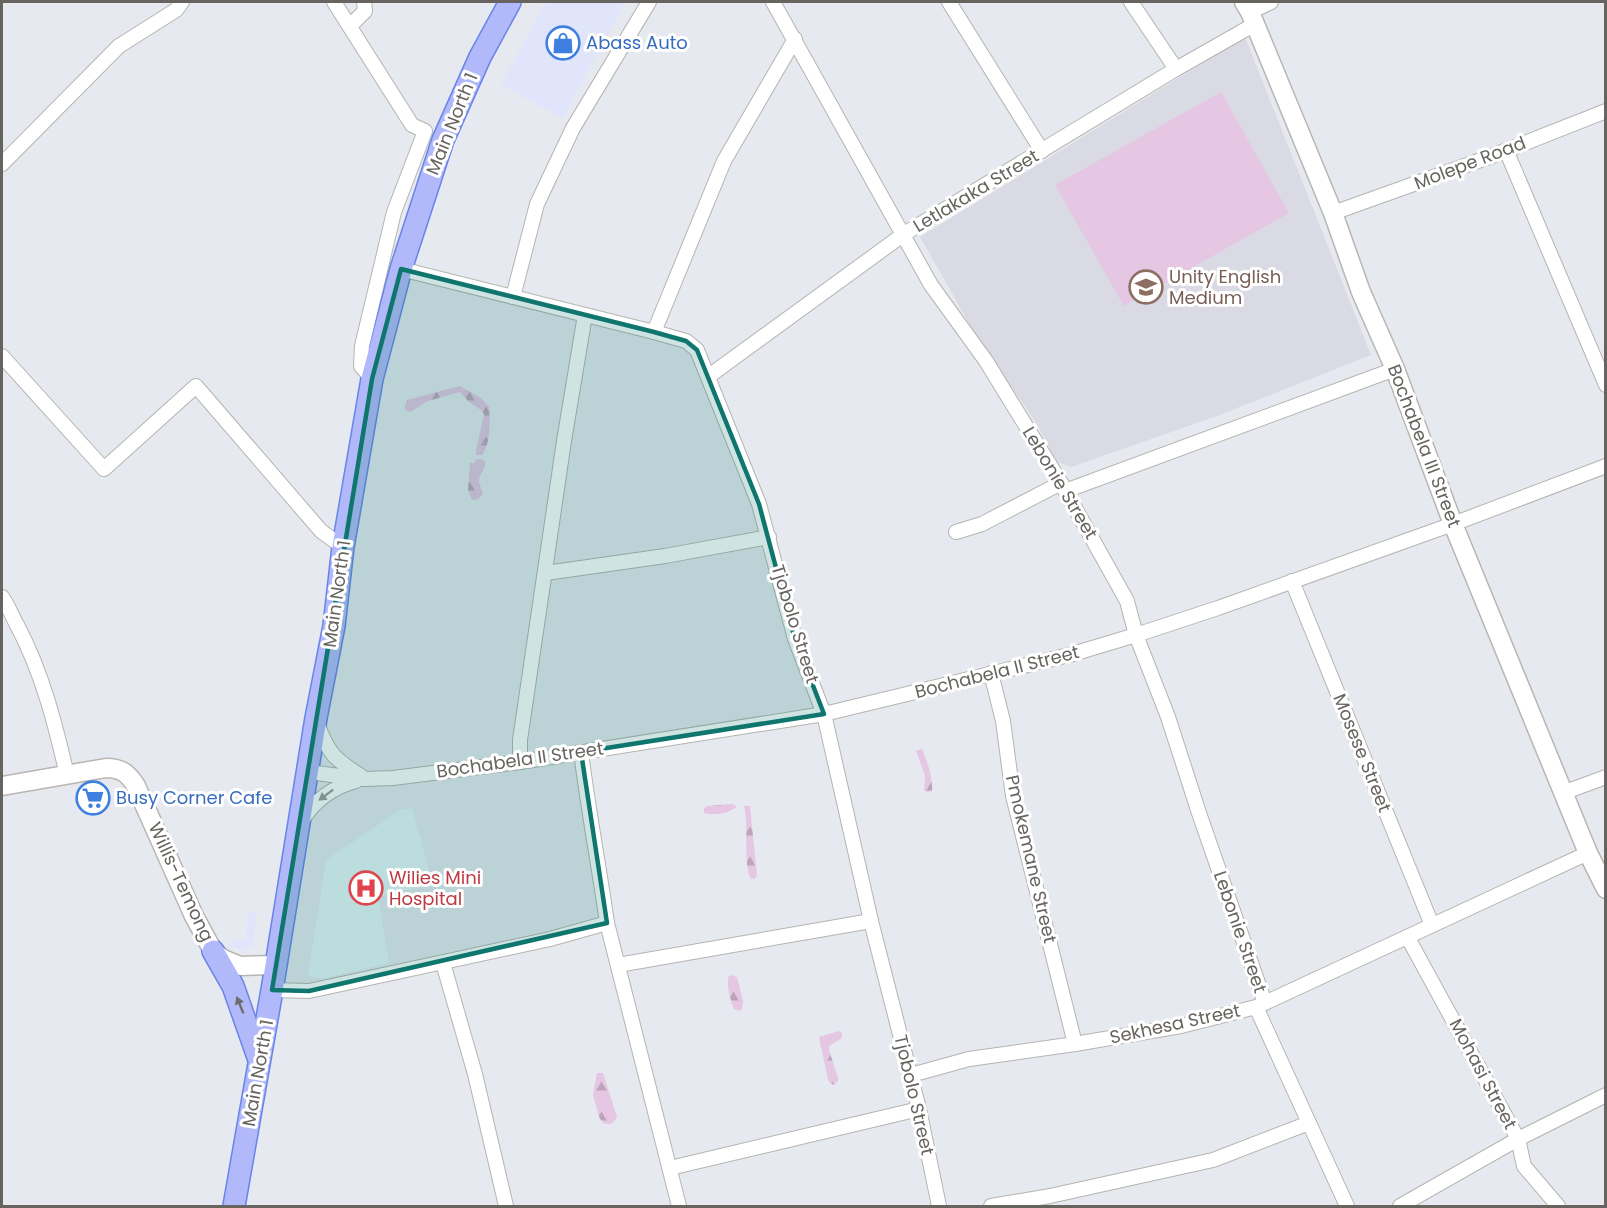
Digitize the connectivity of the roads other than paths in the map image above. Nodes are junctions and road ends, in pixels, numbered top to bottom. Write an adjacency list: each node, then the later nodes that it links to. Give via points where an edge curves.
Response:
1 (182, 2): 17 (street, via 176,10 119,46)
2 (334, 2): 11 (street)
3 (364, 2): 11 (street, via 365,11)
4 (510, 2): 20 (main road, Main North 1, via 443,140)
5 (649, 2): 21 (street, via 573,128 537,204)
6 (773, 2): 12 (street, Lebonie Street)
7 (949, 2): 16 (street)
8 (1131, 2): 13 (street)
9 (1271, 2): 10 (street, Letlakaka Street)
10 (1250, 12): 13 (street, Letlakaka Street); 18 (street, Bochabela III Street)
11 (350, 26): 27 (street, via 412,125 425,131 394,212 362,346 361,366)
12 (795, 39): 19 (street, Lebonie Street); 23 (street, via 724,161)
13 (1176, 69): 16 (street, Letlakaka Street)
14 (1605, 111): 15 (street, Molepe Road)
15 (1506, 150): 18 (street, Molepe Road); 28 (street)
16 (1042, 151): 19 (street, Letlakaka Street)
17 (2, 164)
18 (1333, 213): 25 (street, Bochabela III Street, via 1361,292)
19 (904, 234): 26 (street, Letlakaka Street); 30 (street, Lebonie Street, via 931,285 986,361)
20 (401, 269): 21 (street, Tjobolo Street); 27 (main road, Main North 1)
21 (513, 297): 22 (street, Tjobolo Street)
22 (585, 315): 23 (street, Tjobolo Street); 35 (street)
23 (654, 332): 26 (street, Tjobolo Street, via 686,341 697,350)
24 (2, 356): 34 (street, via 104,469 196,386 321,531)
25 (1395, 369): 30 (street); 31 (street, Bochabela III Street)
26 (709, 376): 33 (street, Tjobolo Street)
27 (372, 379): 34 (main road, Main North 1)
28 (1605, 385)
29 (1605, 466): 31 (street, Bochabela II Street)
30 (1063, 487): 32 (street); 38 (street, Lebonie Street, via 1127,601)
31 (1454, 524): 36 (street, Bochabela II Street); 49 (street, Bochabela III Street)
32 (956, 532)
33 (769, 537): 35 (street); 40 (street, Tjobolo Street, via 795,639)
34 (343, 546): 41 (main road, Main North 1, via 334,626)
35 (546, 573): 43 (street)
36 (1292, 580): 38 (street, Bochabela II Street); 55 (street, Mosese Street)
37 (2, 597): 45 (street, via 34,660)
38 (1136, 635): 39 (street, Bochabela II Street); 62 (street, Lebonie Street, via 1168,717)
39 (992, 674): 40 (street, Bochabela II Street); 63 (street, Pmokemane Street, via 1013,796)
40 (824, 714): 42 (street, Bochabela II Street); 53 (street, Tjobolo Street)
41 (316, 718): 44 (main road, Main North 1); 47 (street, via 335,759)
42 (581, 752): 43 (street, Bochabela II Street); 54 (street)
43 (520, 762): 47 (street, Bochabela II Street)
44 (308, 772): 47 (street, Bochabela II Street); 50 (main road, Main North 1)
45 (67, 775): 48 (street, Willis-Temong); 57 (street, Willis-Temong, via 106,768 129,774)
46 (1605, 777): 49 (street)
47 (364, 778): 50 (street, Bochabela II Street, one-way to 50, via 330,791 311,806)
48 (2, 786)
49 (1565, 792): 51 (street, Bochabela III Street)
50 (299, 826): 59 (main road, Main North 1)
51 (1588, 853): 52 (street, Bochabela III Street); 55 (street, Sekhesa Street)
52 (1605, 889)
53 (871, 921): 60 (street); 65 (street, Tjobolo Street)
54 (607, 923): 58 (street); 60 (street)
55 (1432, 925): 56 (street, Sekhesa Street)
56 (1408, 938): 62 (street, Sekhesa Street); 69 (street, Mohasi Street)
57 (213, 951): 59 (street, Willis-Temong, via 240,966); 64 (main road, one-way to 57, via 233,986)
58 (443, 963): 61 (street, via 309,991); 72 (street, via 475,1074)
59 (276, 965): 61 (main road, Main North 1)
60 (618, 965): 70 (street)
61 (272, 990): 64 (main road, Main North 1)
62 (1260, 1005): 63 (street, Sekhesa Street, via 1180,1026); 68 (street, Lebonie Street)
63 (1075, 1044): 65 (street, Sekhesa Street, via 969,1059)
64 (259, 1060): 71 (main road, Main North 1)
65 (911, 1075): 67 (street, Tjobolo Street)
66 (1605, 1095): 69 (street)
67 (919, 1109): 70 (street); 74 (street, Tjobolo Street)
68 (1309, 1123): 75 (street, via 1213,1160); 76 (street, Lebonie Street)
69 (1518, 1139): 77 (street); 78 (street, Mohasi Street, via 1524,1166)
70 (670, 1167): 73 (street)
71 (234, 1206)
72 (506, 1206)
73 (679, 1206)
74 (939, 1206)
75 (991, 1206)
76 (1347, 1206)
77 (1400, 1206)
78 (1558, 1206)

